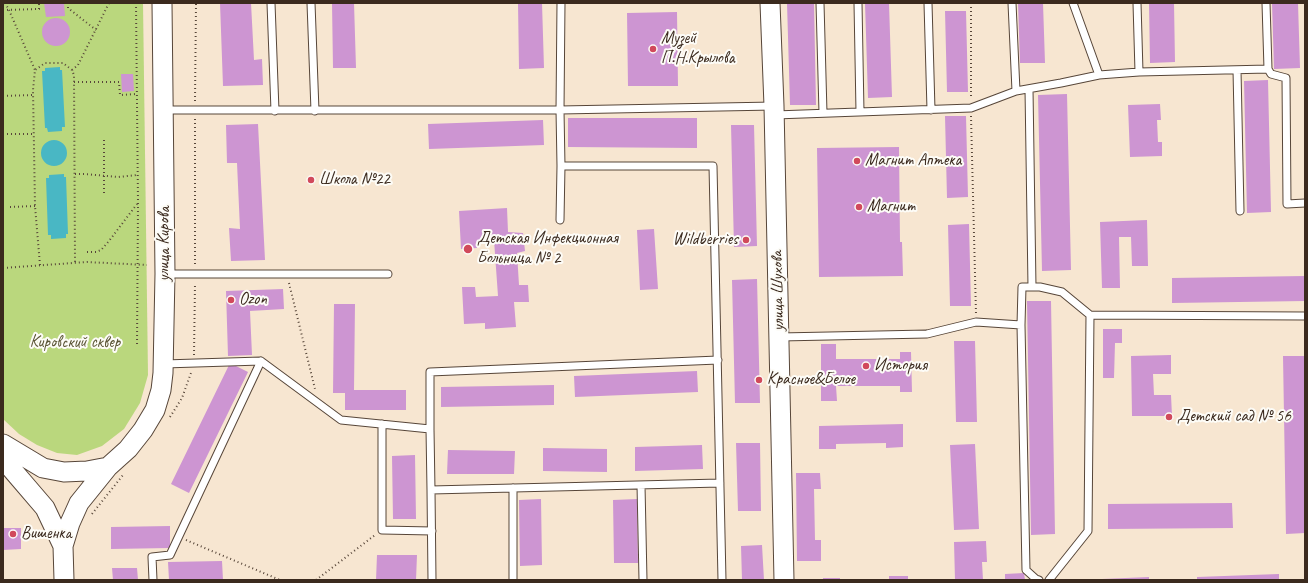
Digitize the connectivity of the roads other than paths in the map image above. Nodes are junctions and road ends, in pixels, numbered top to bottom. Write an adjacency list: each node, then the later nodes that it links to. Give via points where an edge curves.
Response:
1 (162, 3): 19 (main road, улица Кирова)
2 (271, 3): 23 (lane)
3 (311, 3): 24 (lane)
4 (561, 3): 20 (lane)
5 (770, 3): 21 (main road, улица Шухова)
6 (820, 3): 26 (lane)
7 (858, 3): 25 (lane)
8 (928, 3): 22 (lane)
9 (1012, 3): 18 (lane)
10 (1073, 3): 16 (lane)
11 (1137, 3): 15 (lane)
12 (1266, 3): 13 (lane)
13 (1268, 69): 14 (lane); 28 (lane, via 1271,74 1286,78 1286,204)
14 (1237, 70): 15 (lane); 29 (lane)
15 (1139, 72): 16 (lane)
16 (1100, 75): 17 (lane)
17 (1029, 89): 18 (lane); 33 (lane)
18 (1016, 91): 22 (lane, via 971,108)
19 (164, 110): 23 (lane); 31 (main road, улица Кирова)
20 (560, 110): 21 (lane); 24 (lane); 27 (lane)
21 (774, 110): 26 (lane); 37 (main road, улица Шухова)
22 (931, 110): 25 (lane)
23 (275, 111): 24 (lane)
24 (315, 111)
25 (860, 112): 26 (lane)
26 (823, 113)
27 (561, 166): 30 (lane); 38 (lane, via 713,166)
28 (1305, 203)
29 (1240, 211)
30 (560, 220)
31 (165, 274): 32 (lane); 40 (main road, улица Кирова)
32 (388, 274)
33 (1032, 287): 34 (lane, via 1062,292); 36 (lane, via 1022,286)
34 (1090, 315): 35 (lane); 60 (lane, via 1088,531)
35 (1305, 316)
36 (1021, 325): 37 (lane, via 976,322 927,334); 59 (lane, via 1026,570)
37 (779, 338): 58 (main road, улица Шухова)
38 (718, 360): 42 (lane, via 430,372); 46 (lane)
39 (261, 361): 40 (lane); 41 (lane, via 341,420); 53 (lane, via 170,555 152,557)
40 (163, 364): 45 (main road, улица Кирова, via 161,390 155,410 128,449)
41 (382, 424): 42 (lane); 50 (lane, via 382,530)
42 (430, 429): 49 (lane)
43 (3, 444): 45 (main road, via 43,468 64,472)
44 (3, 459): 51 (main road, улица Кирова, via 45,508)
45 (108, 467): 51 (main road, улица Кирова, via 79,503)
46 (720, 483): 47 (lane); 57 (lane)
47 (641, 485): 48 (lane); 56 (lane)
48 (512, 488): 49 (lane); 55 (lane)
49 (432, 490): 50 (lane)
50 (432, 531): 54 (lane)
51 (63, 546): 52 (main road, улица Кирова)
52 (64, 580)
53 (153, 580)
54 (432, 580)
55 (513, 580)
56 (643, 580)
57 (722, 580)
58 (784, 580)
59 (1039, 580)
60 (1050, 580)

